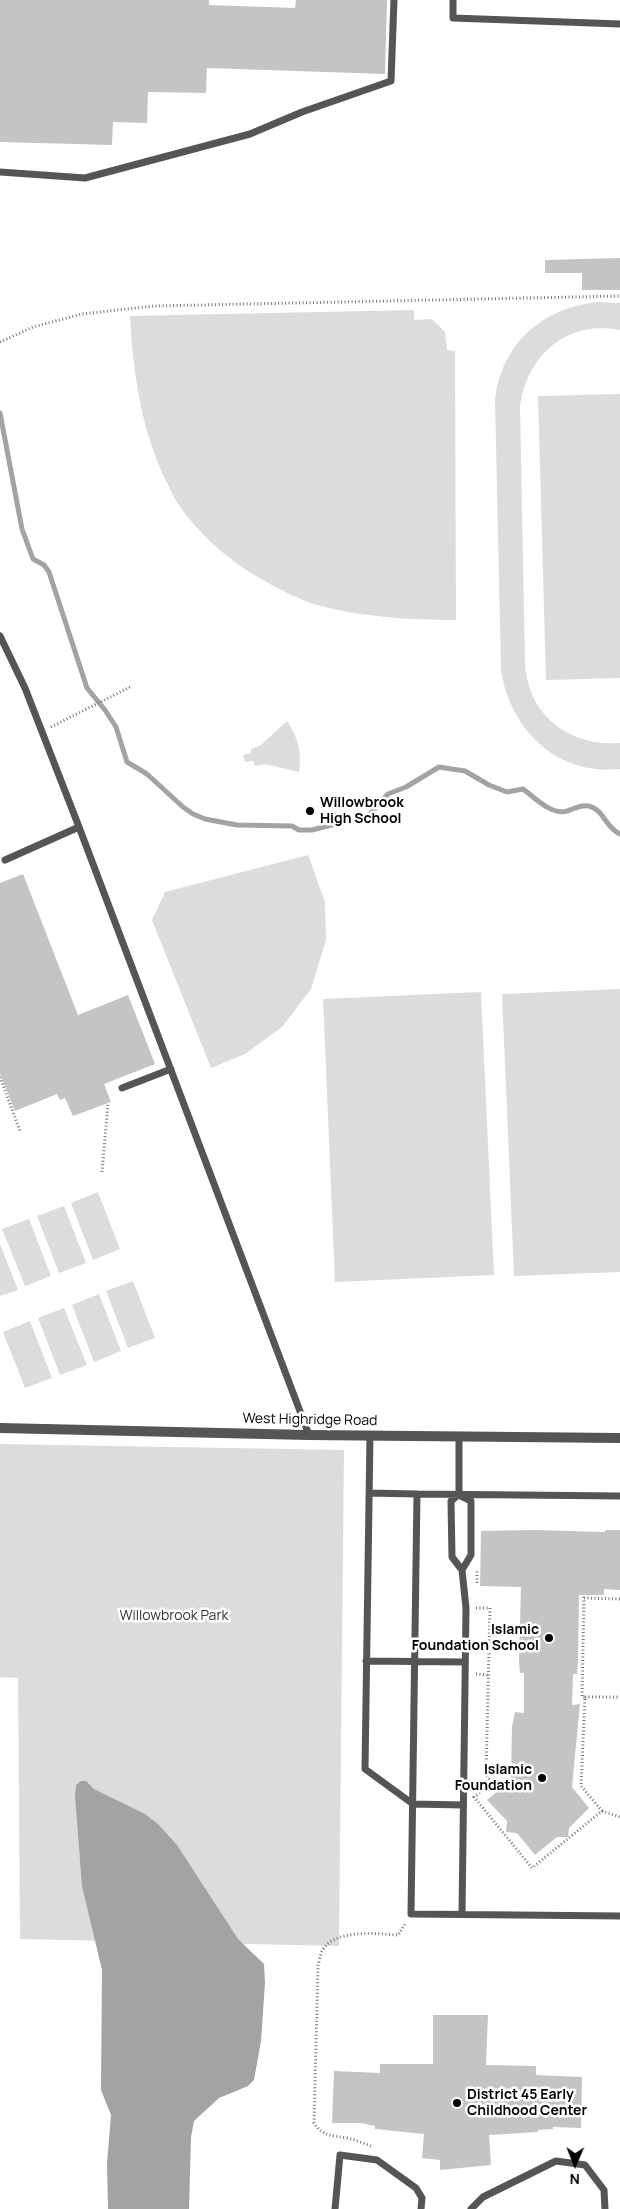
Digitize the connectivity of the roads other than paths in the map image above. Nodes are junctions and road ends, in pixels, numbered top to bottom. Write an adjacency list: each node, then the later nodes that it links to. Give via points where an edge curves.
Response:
1 (394, 0): 4 (lane, via 391,81 250,134 85,178)
2 (453, 0): 3 (lane, via 453,18)
3 (620, 24)
4 (0, 172)
5 (0, 636): 6 (lane, via 25,688)
6 (79, 827): 7 (lane); 8 (lane)
7 (5, 860)
8 (171, 1069): 9 (lane); 11 (lane)
9 (122, 1088)
10 (0, 1428): 11 (street, West Highridge Road)
11 (309, 1435): 12 (street, West Highridge Road)
12 (370, 1435): 13 (street, West Highridge Road); 15 (lane)
13 (459, 1436): 14 (street, West Highridge Road); 17 (lane)
14 (620, 1438)
15 (369, 1493): 16 (lane); 20 (lane)
16 (417, 1494): 17 (lane); 21 (lane)
17 (459, 1494): 18 (lane); 19 (lane, via 451,1502 452,1557); 19 (lane, via 471,1501 471,1555)
18 (620, 1496)
19 (462, 1570): 22 (lane, via 466,1608)
20 (366, 1662): 21 (lane); 23 (lane, via 365,1769)
21 (415, 1662): 22 (lane); 23 (lane)
22 (465, 1662): 24 (lane)
23 (413, 1804): 24 (lane); 25 (lane, via 412,1914)
24 (463, 1805): 25 (lane)
25 (462, 1914): 26 (lane)
26 (620, 1916)
27 (335, 2209): 28 (lane, via 340,2155 377,2160 416,2188 422,2198)
28 (421, 2209)
29 (471, 2209): 30 (lane, via 483,2197 556,2161 585,2165 604,2190)
30 (605, 2209)

